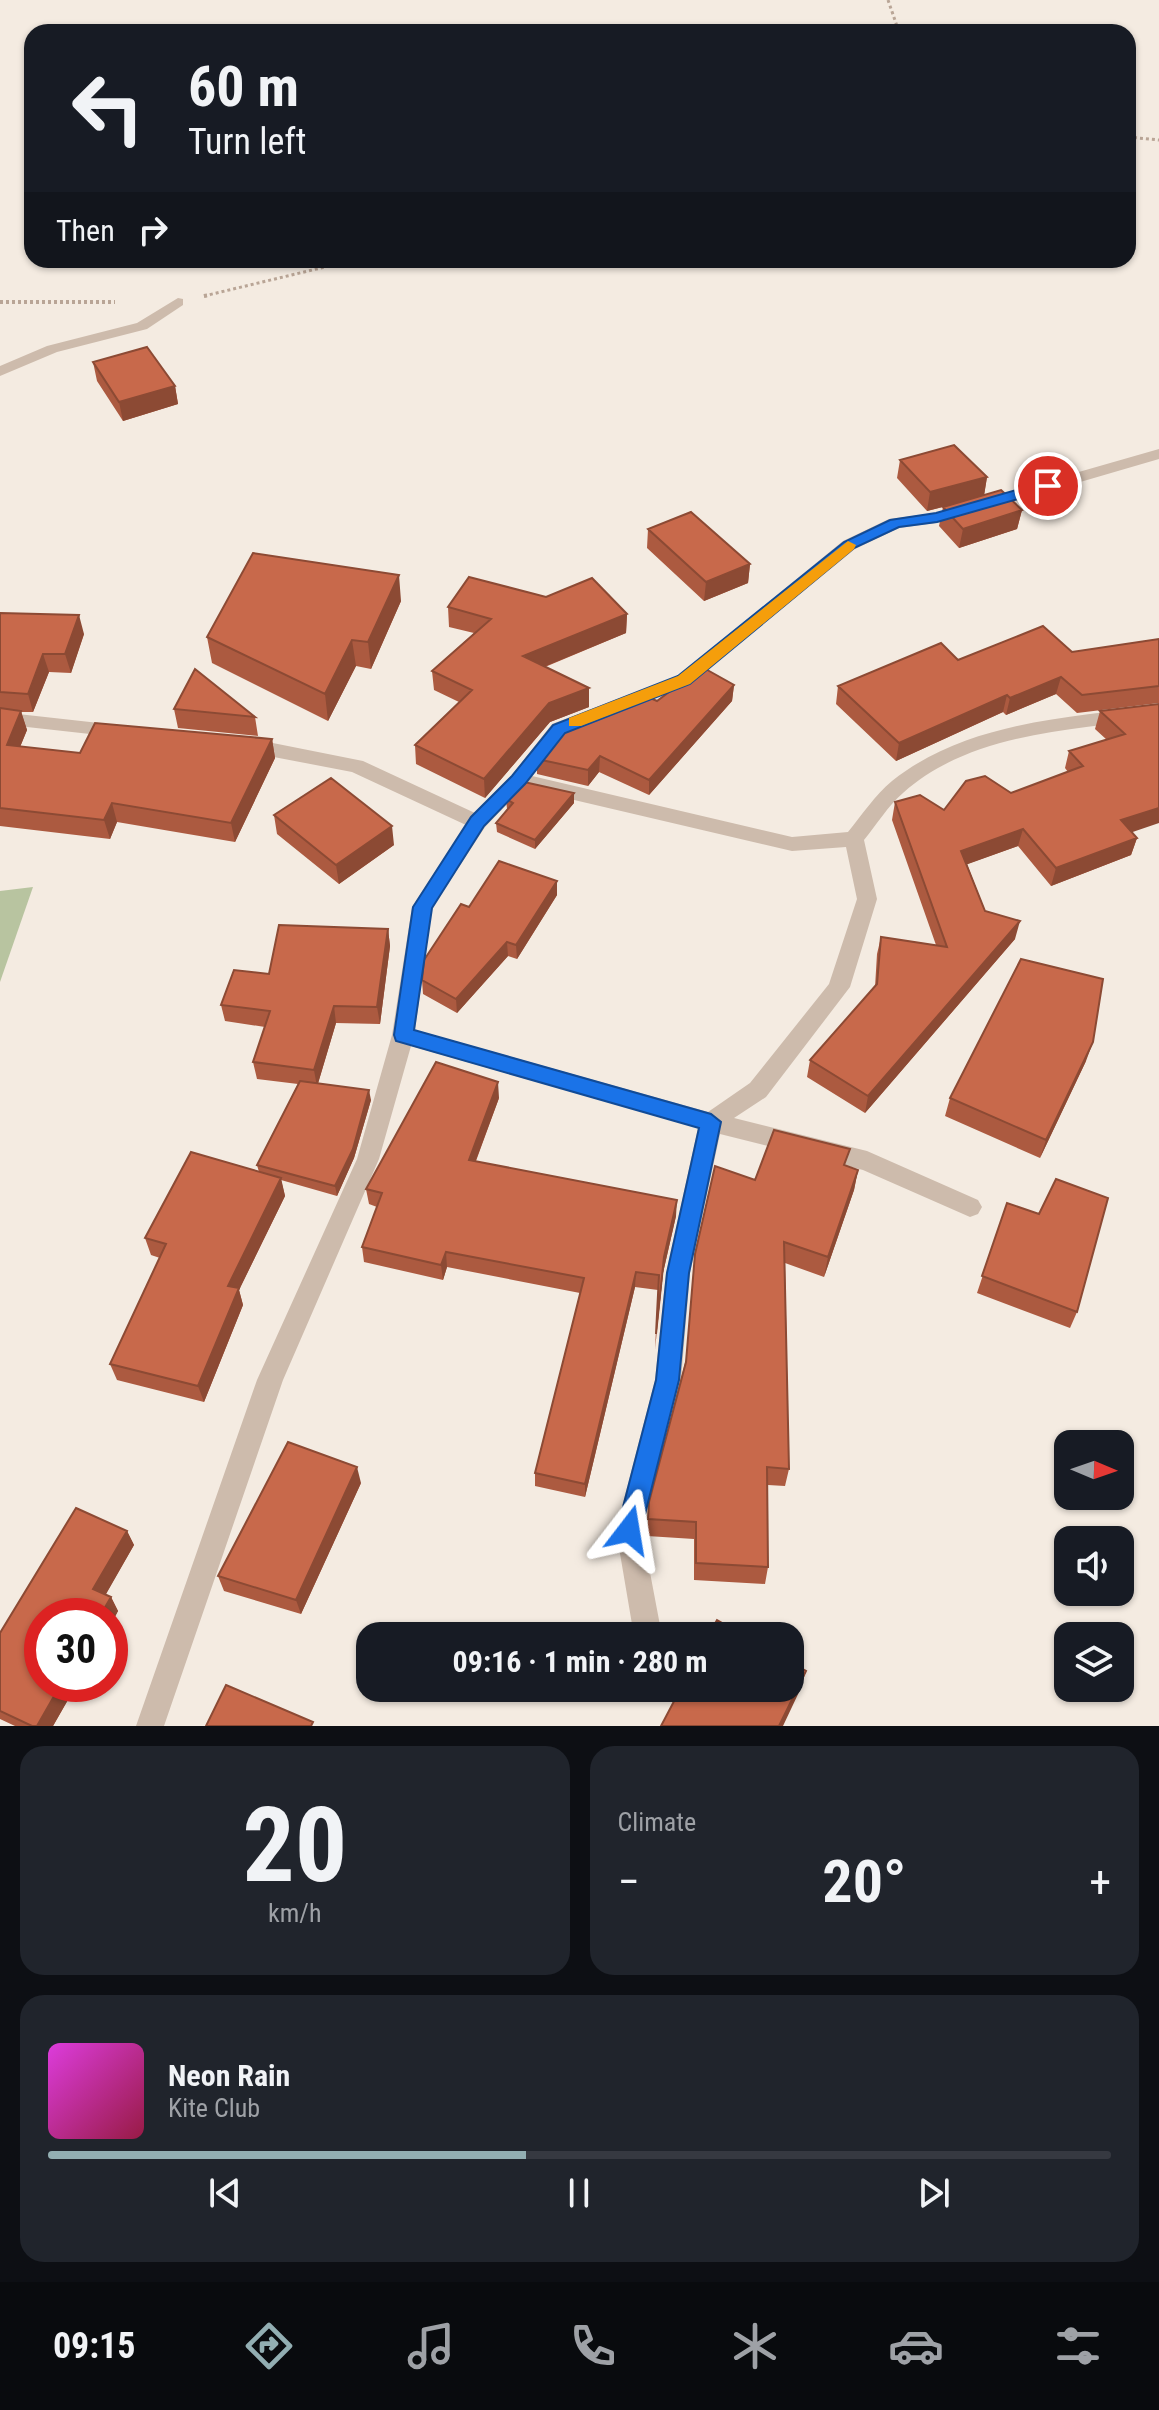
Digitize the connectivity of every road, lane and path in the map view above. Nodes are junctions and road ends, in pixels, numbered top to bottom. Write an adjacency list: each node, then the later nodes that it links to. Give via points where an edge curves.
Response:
1 (888, 0): 2 (path)
2 (896, 24)
3 (1136, 138): 4 (path)
4 (1159, 140)
5 (178, 302): 6 (street, via 142,326 52,349)
6 (0, 371)
7 (1159, 454): 12 (street, via 937,518 895,523 849,545 684,680 559,729)
8 (1159, 712): 14 (street, via 1028,730 963,747 898,787)
9 (0, 718): 10 (street)
10 (137, 733)
11 (229, 743): 13 (street, via 356,766)
12 (519, 780): 13 (street); 14 (street, via 792,844)
13 (478, 822): 15 (street, via 422,907)
14 (854, 839): 16 (street, via 867,899 839,987 758,1090)
15 (403, 1035): 16 (street); 19 (street, via 368,1159 270,1380)
16 (711, 1122): 17 (street, via 867,1161); 18 (street, via 678,1273 668,1380 629,1530)
17 (970, 1207)
18 (645, 1622)
19 (150, 1726)

